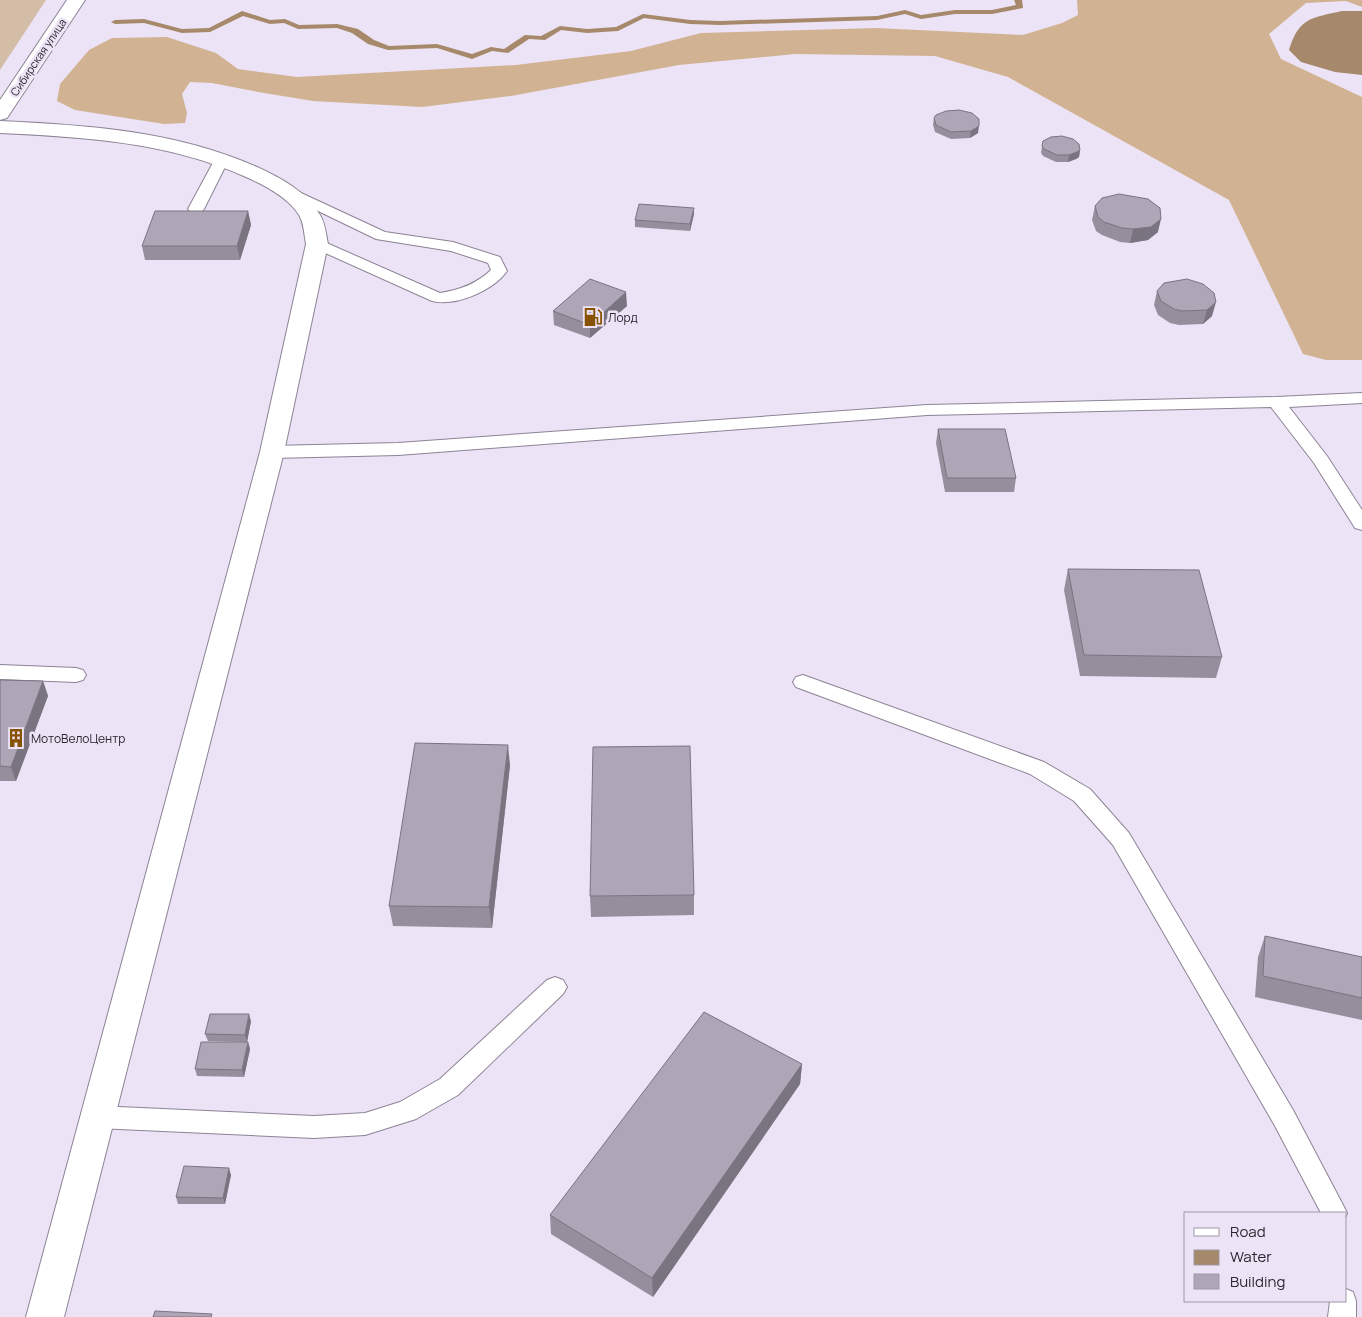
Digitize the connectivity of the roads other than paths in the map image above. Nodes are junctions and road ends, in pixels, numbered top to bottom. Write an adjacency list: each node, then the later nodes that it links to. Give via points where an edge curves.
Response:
1 (76, 0): 2 (street, Сибирская улица)
2 (0, 114)
3 (0, 128): 4 (street, via 83,131 130,137)
4 (222, 159): 5 (street); 6 (lane)
5 (284, 189): 7 (street, via 309,214); 7 (lane, via 381,236 453,247 494,260 499,271 485,284 468,292 438,298)
6 (196, 210)
7 (317, 244): 10 (street)
8 (1362, 398): 9 (lane)
9 (1276, 402): 10 (lane, via 927,410 510,442); 11 (lane, via 1321,460)
10 (272, 452): 16 (street)
11 (1362, 524)
12 (0, 672): 13 (lane)
13 (76, 675)
14 (803, 682): 17 (lane, via 1037,768 1082,795 1121,839 1284,1118)
15 (555, 987): 16 (lane, via 449,1087 407,1111 365,1124 314,1127)
16 (97, 1117): 19 (street)
17 (1333, 1212)
18 (1343, 1302): 20 (lane)
19 (45, 1317)
20 (1342, 1317)

